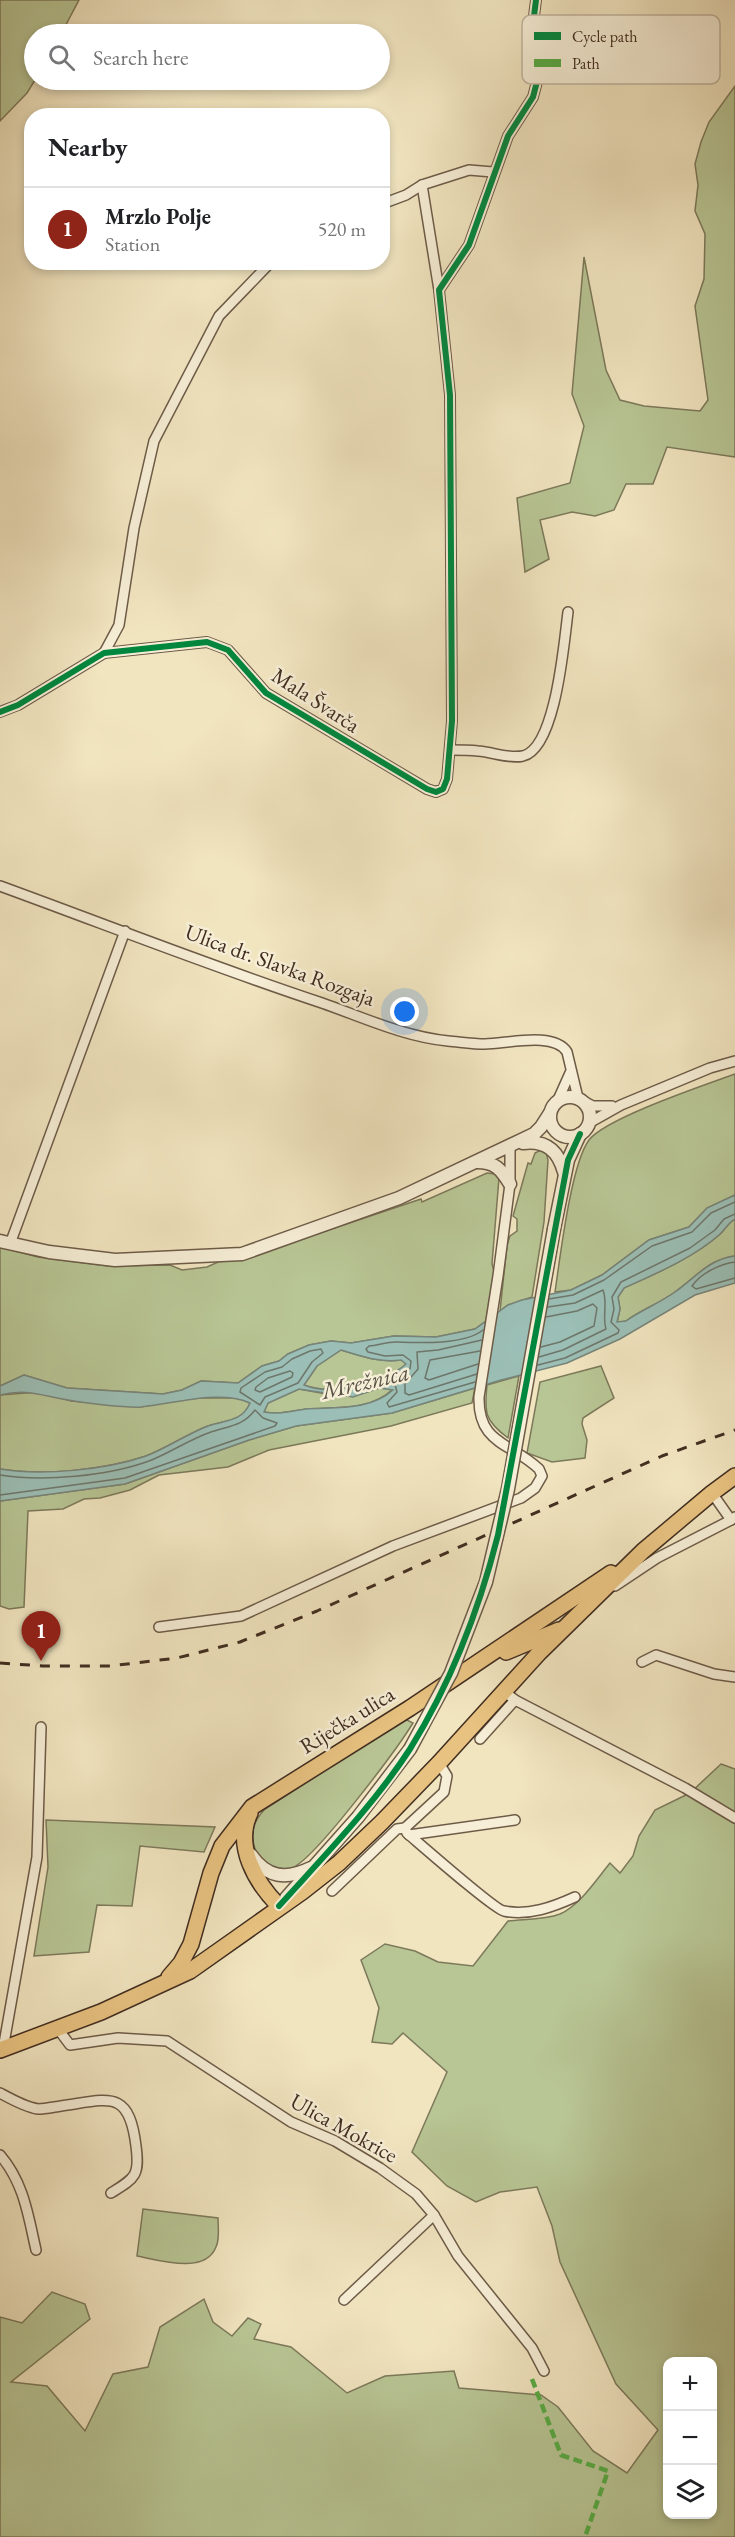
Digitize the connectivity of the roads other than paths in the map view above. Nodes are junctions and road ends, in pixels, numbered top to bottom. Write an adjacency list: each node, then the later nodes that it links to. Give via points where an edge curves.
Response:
1 (536, 0): 2 (street)
2 (534, 15)
3 (536, 84): 4 (street)
4 (493, 172): 5 (street, via 469,170); 8 (street, via 469,245)
5 (422, 185): 6 (street); 8 (street)
6 (390, 201)
7 (264, 270): 10 (street, via 219,316 154,441 134,528 119,625)
8 (439, 290): 12 (street, via 450,395)
9 (568, 612): 12 (street, via 561,672 539,745 532,752 513,757)
10 (104, 653): 11 (street, Mala Švarča); 12 (street, Mala Švarča, via 207,642 228,650 266,693 435,792 443,789 447,778)
11 (0, 712)
12 (450, 750)
13 (0, 885): 14 (street, Ulica dr. Slavka Rozgaja)
14 (125, 931): 16 (street, Ulica dr. Slavka Rozgaja, via 411,1033 484,1044 553,1042 564,1047); 29 (street)
15 (735, 1061): 18 (street)
16 (571, 1071): 17 (street, Ulica dr. Slavka Rozgaja); 19 (street)
17 (580, 1100): 18 (street, via 604,1107); 19 (street, via 567,1097); 20 (street, via 589,1109)
18 (621, 1105): 20 (street)
19 (554, 1107): 21 (street); 23 (street, via 552,1125)
20 (589, 1123): 22 (street)
21 (534, 1134): 23 (street); 24 (street)
22 (580, 1134): 23 (street); 25 (street)
23 (561, 1135): 25 (street)
24 (513, 1144): 26 (street); 27 (street, via 536,1142 551,1147); 28 (street)
25 (568, 1160): 27 (street)
26 (476, 1162): 28 (street, via 496,1165); 29 (street, via 399,1198 242,1254 116,1260)
27 (565, 1175): 49 (street, bridge, via 508,1489 486,1582 451,1673 410,1749)
28 (510, 1184): 35 (street, via 478,1412 490,1436 539,1469 542,1476 536,1488 521,1498 393,1546 241,1616)
29 (5, 1242)
30 (735, 1476): 31 (main road, Riječka ulica)
31 (712, 1493): 32 (street, Riječka ulica); 33 (main road, Riječka ulica)
32 (733, 1519): 34 (street, Riječka ulica, via 657,1558)
33 (643, 1551): 34 (main road, Riječka ulica); 38 (main road, Riječka ulica)
34 (586, 1607): 36 (main road, Riječka ulica)
35 (159, 1627)
36 (563, 1629): 38 (main road); 40 (main road, Riječka ulica)
37 (642, 1662): 39 (street, via 656,1655)
38 (465, 1671): 44 (main road, Riječka ulica)
39 (735, 1677)
40 (510, 1696): 42 (street); 43 (main road, Riječka ulica); 45 (street)
41 (41, 1727): 55 (street, via 37,1857)
42 (480, 1739)
43 (439, 1763): 47 (street, via 447,1776 444,1792); 52 (main road, Riječka ulica, via 339,1863)
44 (252, 1807): 48 (main road, via 245,1826); 53 (main road, Riječka ulica, via 222,1846 191,1944 181,1963)
45 (735, 1818)
46 (515, 1820): 47 (street)
47 (407, 1831): 50 (street, via 397,1829); 51 (street, via 500,1910 542,1910)
48 (246, 1850): 49 (street, via 259,1866 274,1875 290,1876); 52 (main road, via 254,1875)
49 (314, 1866): 52 (street)
50 (332, 1891)
51 (575, 1897)
52 (279, 1906): 53 (main road, Riječka ulica, via 190,1971)
53 (152, 1990): 54 (main road, Riječka ulica)
54 (58, 2029): 55 (main road, Riječka ulica); 59 (street, Ulica Mokrice, via 70,2045 118,2038 167,2041 291,2122 335,2141 380,2168 416,2194)
55 (1, 2050)
56 (0, 2092): 58 (street, via 39,2109 108,2101 129,2112 138,2168 134,2179)
57 (0, 2155): 60 (street, via 24,2196)
58 (111, 2193)
59 (434, 2215): 61 (street); 62 (street, Ulica Mokrice, via 458,2256 532,2348)
60 (36, 2250)
61 (344, 2300)
62 (544, 2371)

